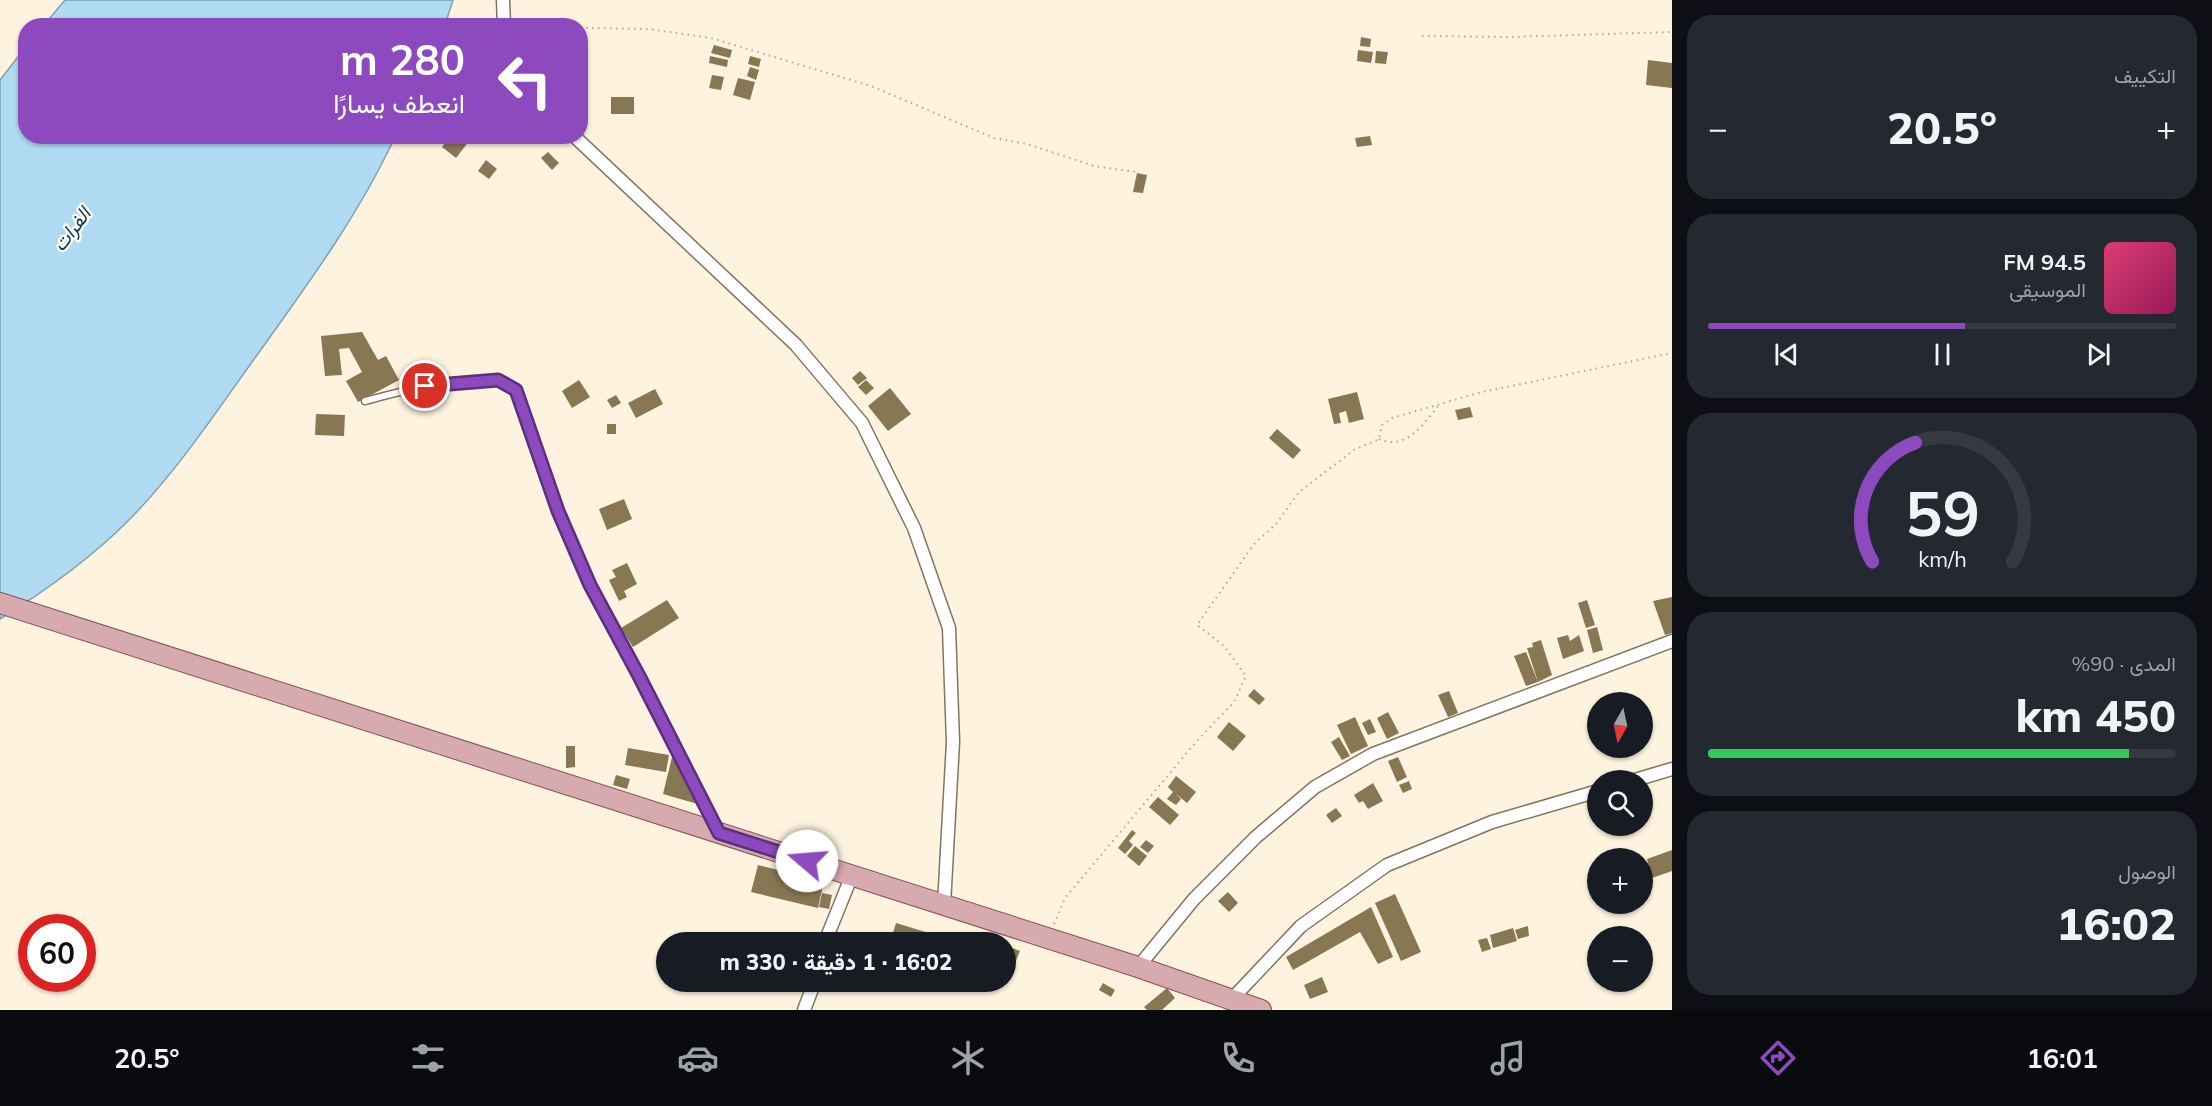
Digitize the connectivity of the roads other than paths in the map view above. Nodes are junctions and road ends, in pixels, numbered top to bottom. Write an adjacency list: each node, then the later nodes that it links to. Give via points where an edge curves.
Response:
1 (503, 0): 2 (street)
2 (504, 18)
3 (582, 144): 12 (street, via 796,345 862,423 914,528 949,628 953,742)
4 (365, 401): 10 (lane, via 434,384 498,380 516,390 558,511 590,585)
5 (0, 603): 10 (main road)
6 (1672, 641): 14 (street, via 1372,754 1315,787 1256,837 1194,898)
7 (1672, 769): 8 (street)
8 (1653, 775)
9 (1587, 794): 16 (street, via 1492,822 1387,865 1301,926)
10 (719, 833): 11 (main road)
11 (852, 875): 12 (main road); 13 (street)
12 (944, 904): 14 (main road)
13 (829, 932)
14 (1138, 967): 16 (main road)
15 (810, 992): 17 (street)
16 (1232, 999): 18 (main road)
17 (804, 1010)
18 (1261, 1010)

